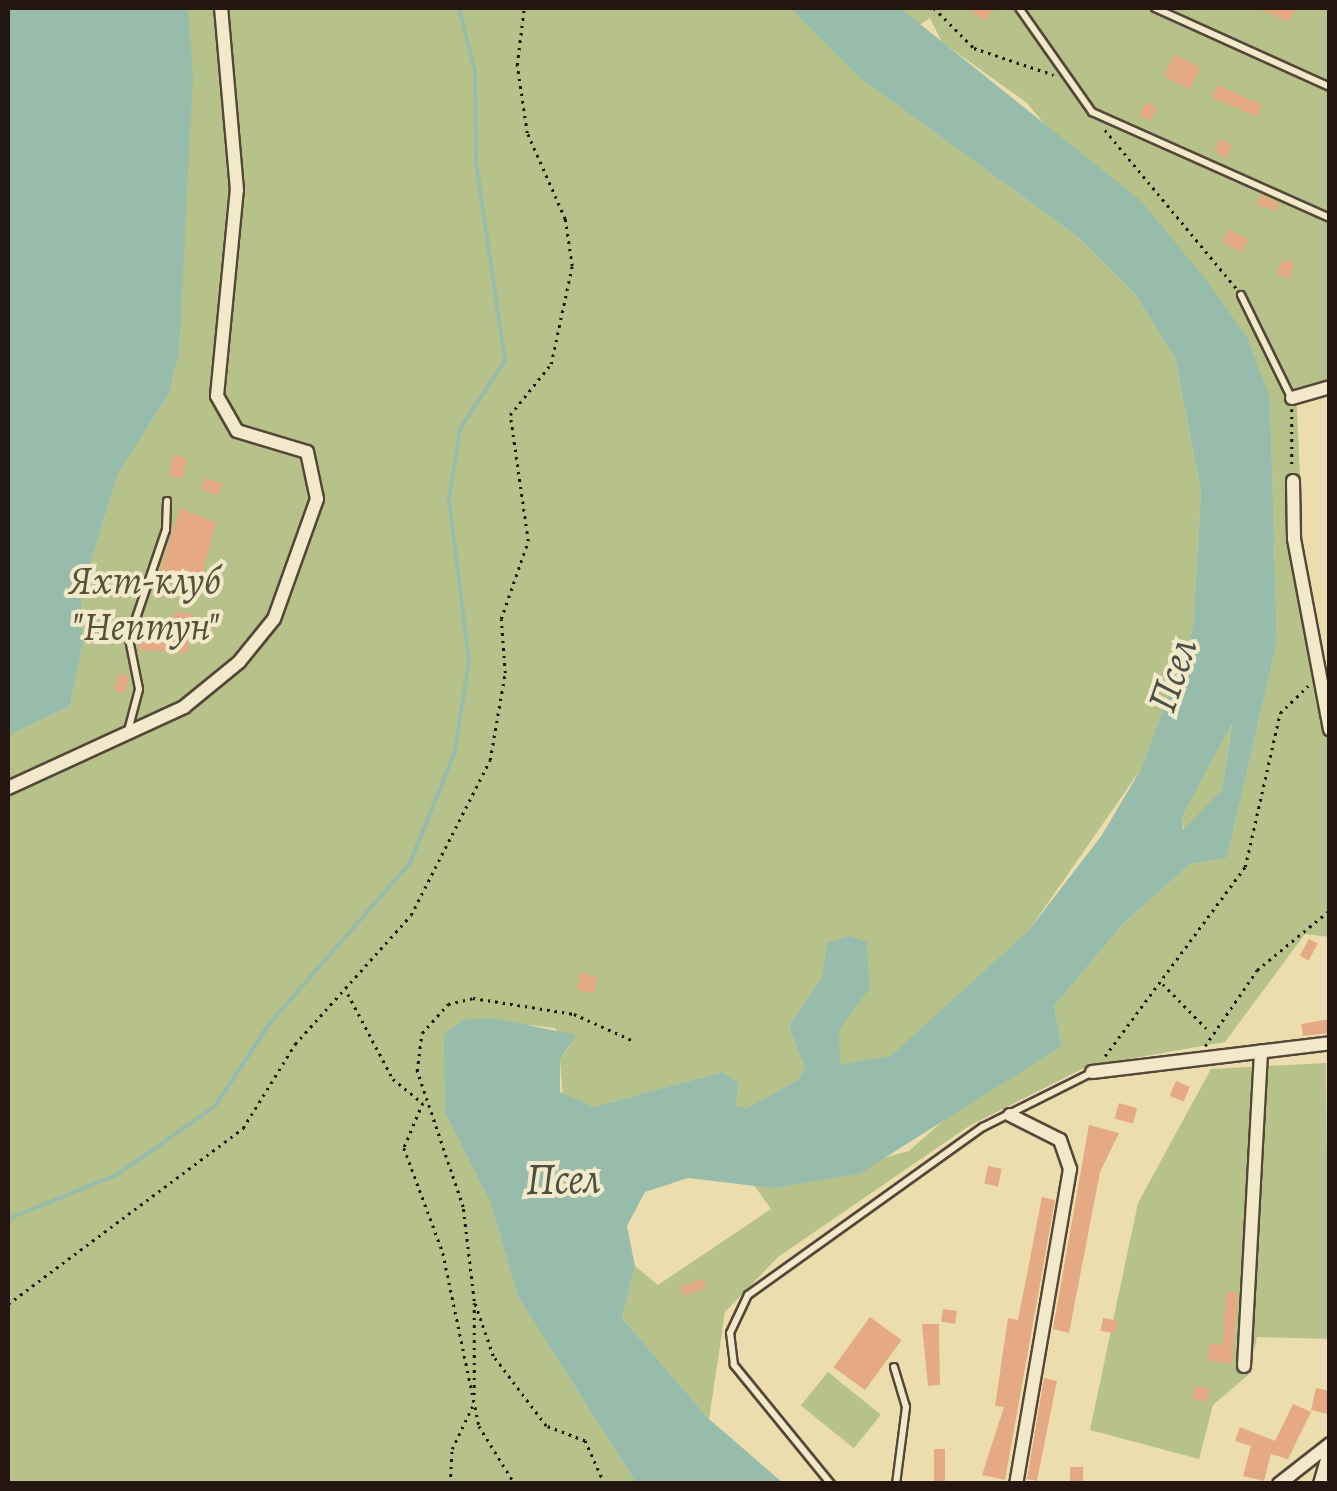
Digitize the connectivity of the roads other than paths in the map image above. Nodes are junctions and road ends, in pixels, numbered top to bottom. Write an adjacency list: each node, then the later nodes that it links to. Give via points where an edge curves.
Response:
1 (220, 8): 13 (street, via 237,190 217,396 237,432 308,452 316,498 274,619 184,707)
2 (1019, 8): 5 (lane, via 1092,112)
3 (1156, 8): 4 (lane)
4 (1330, 86)
5 (1330, 218)
6 (1242, 295): 8 (lane)
7 (1330, 387): 8 (street)
8 (1292, 398)
9 (1292, 481): 11 (street)
10 (166, 500): 13 (lane, via 166,530 129,638 139,689)
11 (1324, 671): 12 (street)
12 (1330, 730)
13 (127, 737): 14 (street)
14 (8, 788)
15 (1330, 1042): 16 (street)
16 (1262, 1051): 17 (street); 19 (street)
17 (1092, 1072): 18 (lane)
18 (1010, 1114): 22 (lane, via 748,1295 730,1333 755,1401); 24 (street, via 1060,1140 1070,1169)
19 (1244, 1366)
20 (894, 1368): 23 (lane, via 906,1407)
21 (1330, 1446): 25 (street); 26 (street)
22 (831, 1484)
23 (896, 1484)
24 (1016, 1484)
25 (1279, 1484)
26 (1320, 1484)

